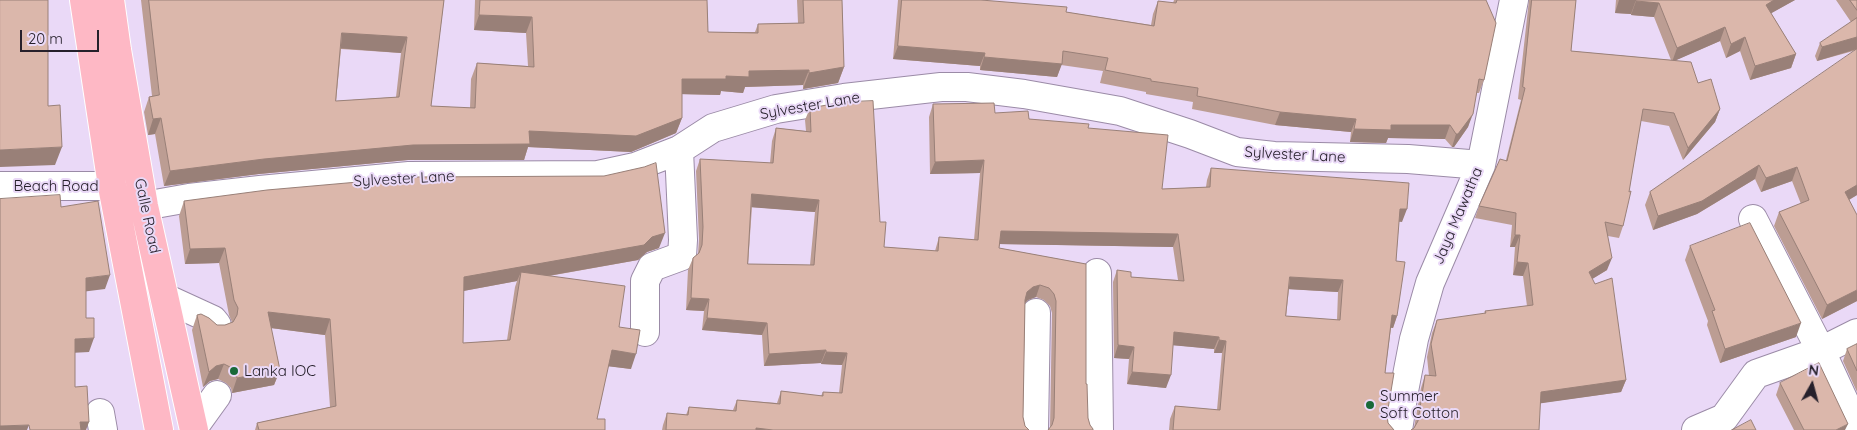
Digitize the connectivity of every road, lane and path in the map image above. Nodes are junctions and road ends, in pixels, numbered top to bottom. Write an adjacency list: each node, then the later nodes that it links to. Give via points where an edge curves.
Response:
1 (84, 0): 7 (highway, Galle Road)
2 (110, 0): 8 (highway, Galle Road)
3 (1514, 0): 5 (street, Jaya Mawatha)
4 (679, 150): 5 (street, Sylvester Lane, via 713,128 776,108 941,87 967,87 1048,97 1120,112 1236,152); 8 (street, Sylvester Lane, via 635,167 598,175 409,176 189,198); 14 (street, via 682,256 652,267 645,281)
5 (1481, 165): 23 (street, Jaya Mawatha, via 1430,283 1414,339)
6 (0, 186): 7 (street, Beach Road)
7 (112, 186): 20 (highway, Galle Road)
8 (144, 206): 11 (highway, Galle Road)
9 (1753, 219): 16 (street)
10 (1098, 273): 22 (street)
11 (165, 298): 13 (street, via 213,320); 18 (highway, Galle Road)
12 (1036, 313): 21 (street)
13 (217, 325)
14 (645, 332)
15 (1857, 333): 16 (street)
16 (1821, 351): 19 (street); 24 (street, via 1756,374 1724,418)
17 (217, 396): 18 (street)
18 (194, 429)
19 (1857, 429)
20 (159, 430)
21 (1034, 430)
22 (1099, 430)
23 (1398, 430)
24 (1696, 430)

